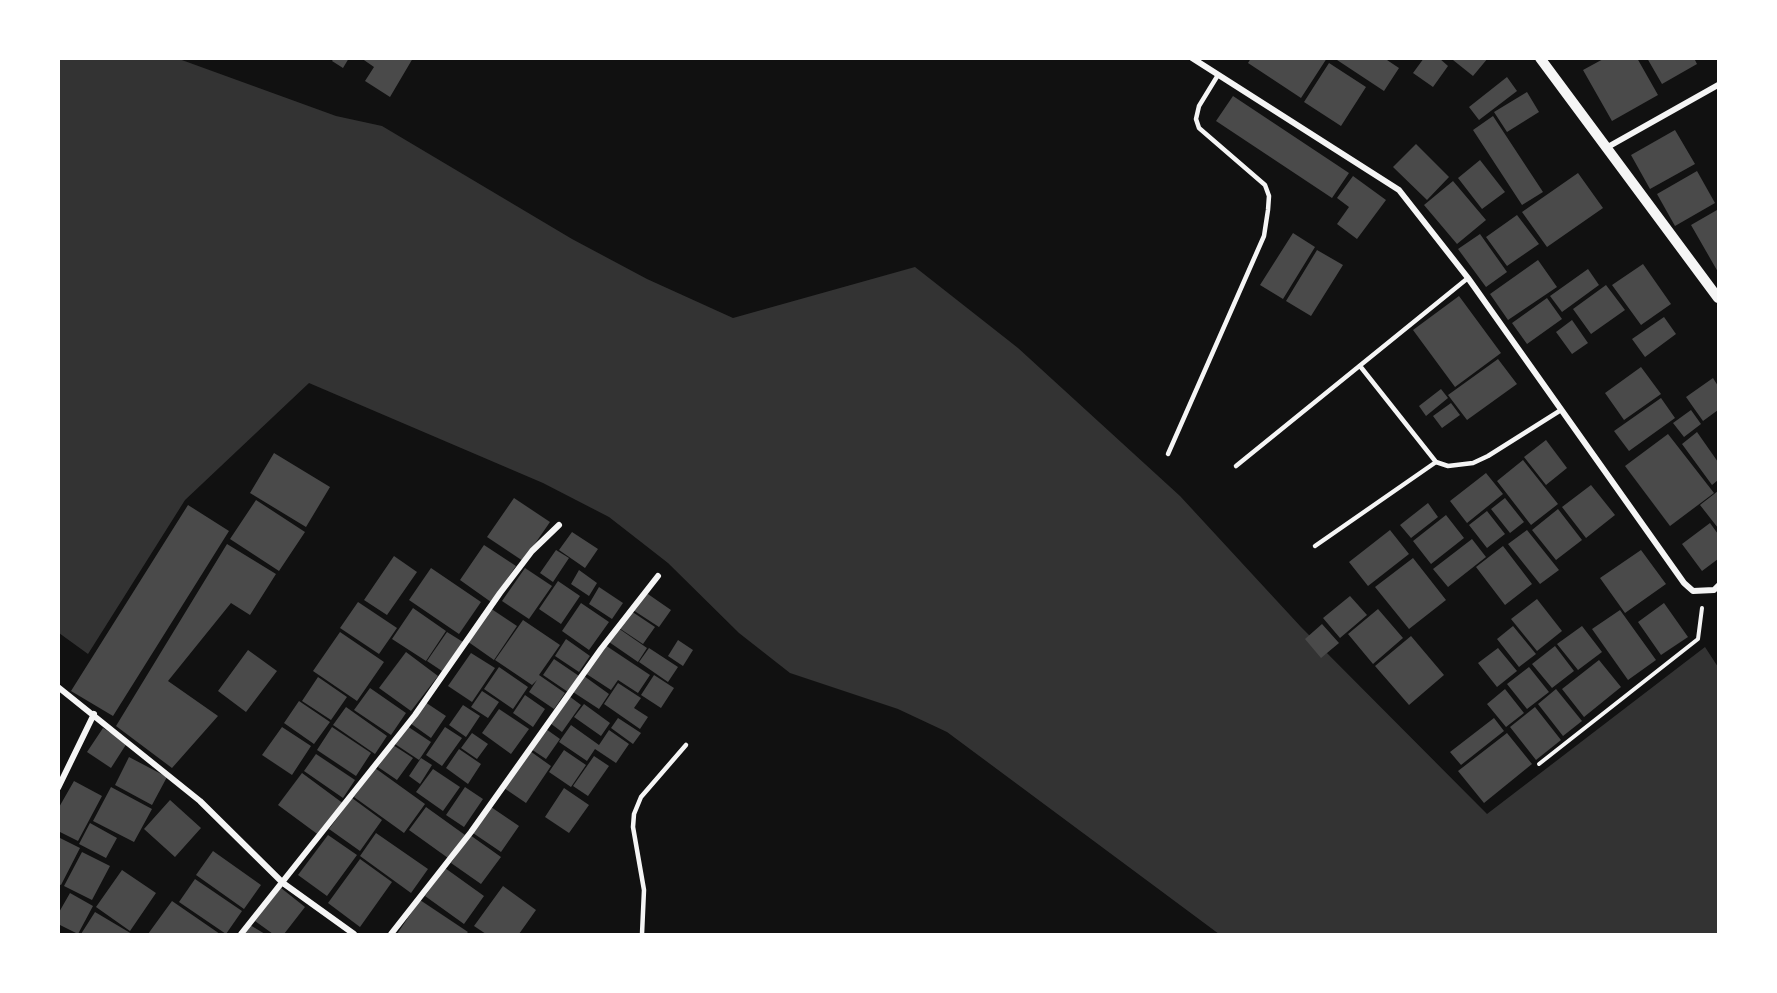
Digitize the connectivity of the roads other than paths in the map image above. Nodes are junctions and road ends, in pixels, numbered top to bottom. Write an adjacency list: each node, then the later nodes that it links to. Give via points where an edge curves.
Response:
1 (1192, 58): 3 (street)
2 (1540, 58): 5 (street)
3 (1218, 75): 6 (street, via 1399,190); 10 (lane, via 1199,106 1199,128 1265,185 1268,210 1264,236)
4 (1719, 86): 5 (street)
5 (1606, 148): 7 (street)
6 (1468, 279): 8 (lane); 9 (street)
7 (1718, 297)
8 (1360, 366): 11 (lane); 12 (lane)
9 (1561, 410): 11 (lane, via 1473,463); 16 (street, via 1684,583 1693,591)
10 (1168, 454)
11 (1436, 462): 14 (lane)
12 (1236, 465)
13 (559, 525): 21 (street, via 532,551 415,715)
14 (1316, 546)
15 (658, 576): 24 (street)
16 (1719, 586)
17 (58, 687): 18 (street)
18 (94, 714): 20 (street); 21 (street, via 200,801)
19 (686, 745): 25 (lane, via 641,797 634,814 644,890)
20 (58, 788)
21 (282, 883): 22 (street); 23 (street)
22 (241, 934)
23 (354, 934)
24 (392, 934)
25 (642, 934)

